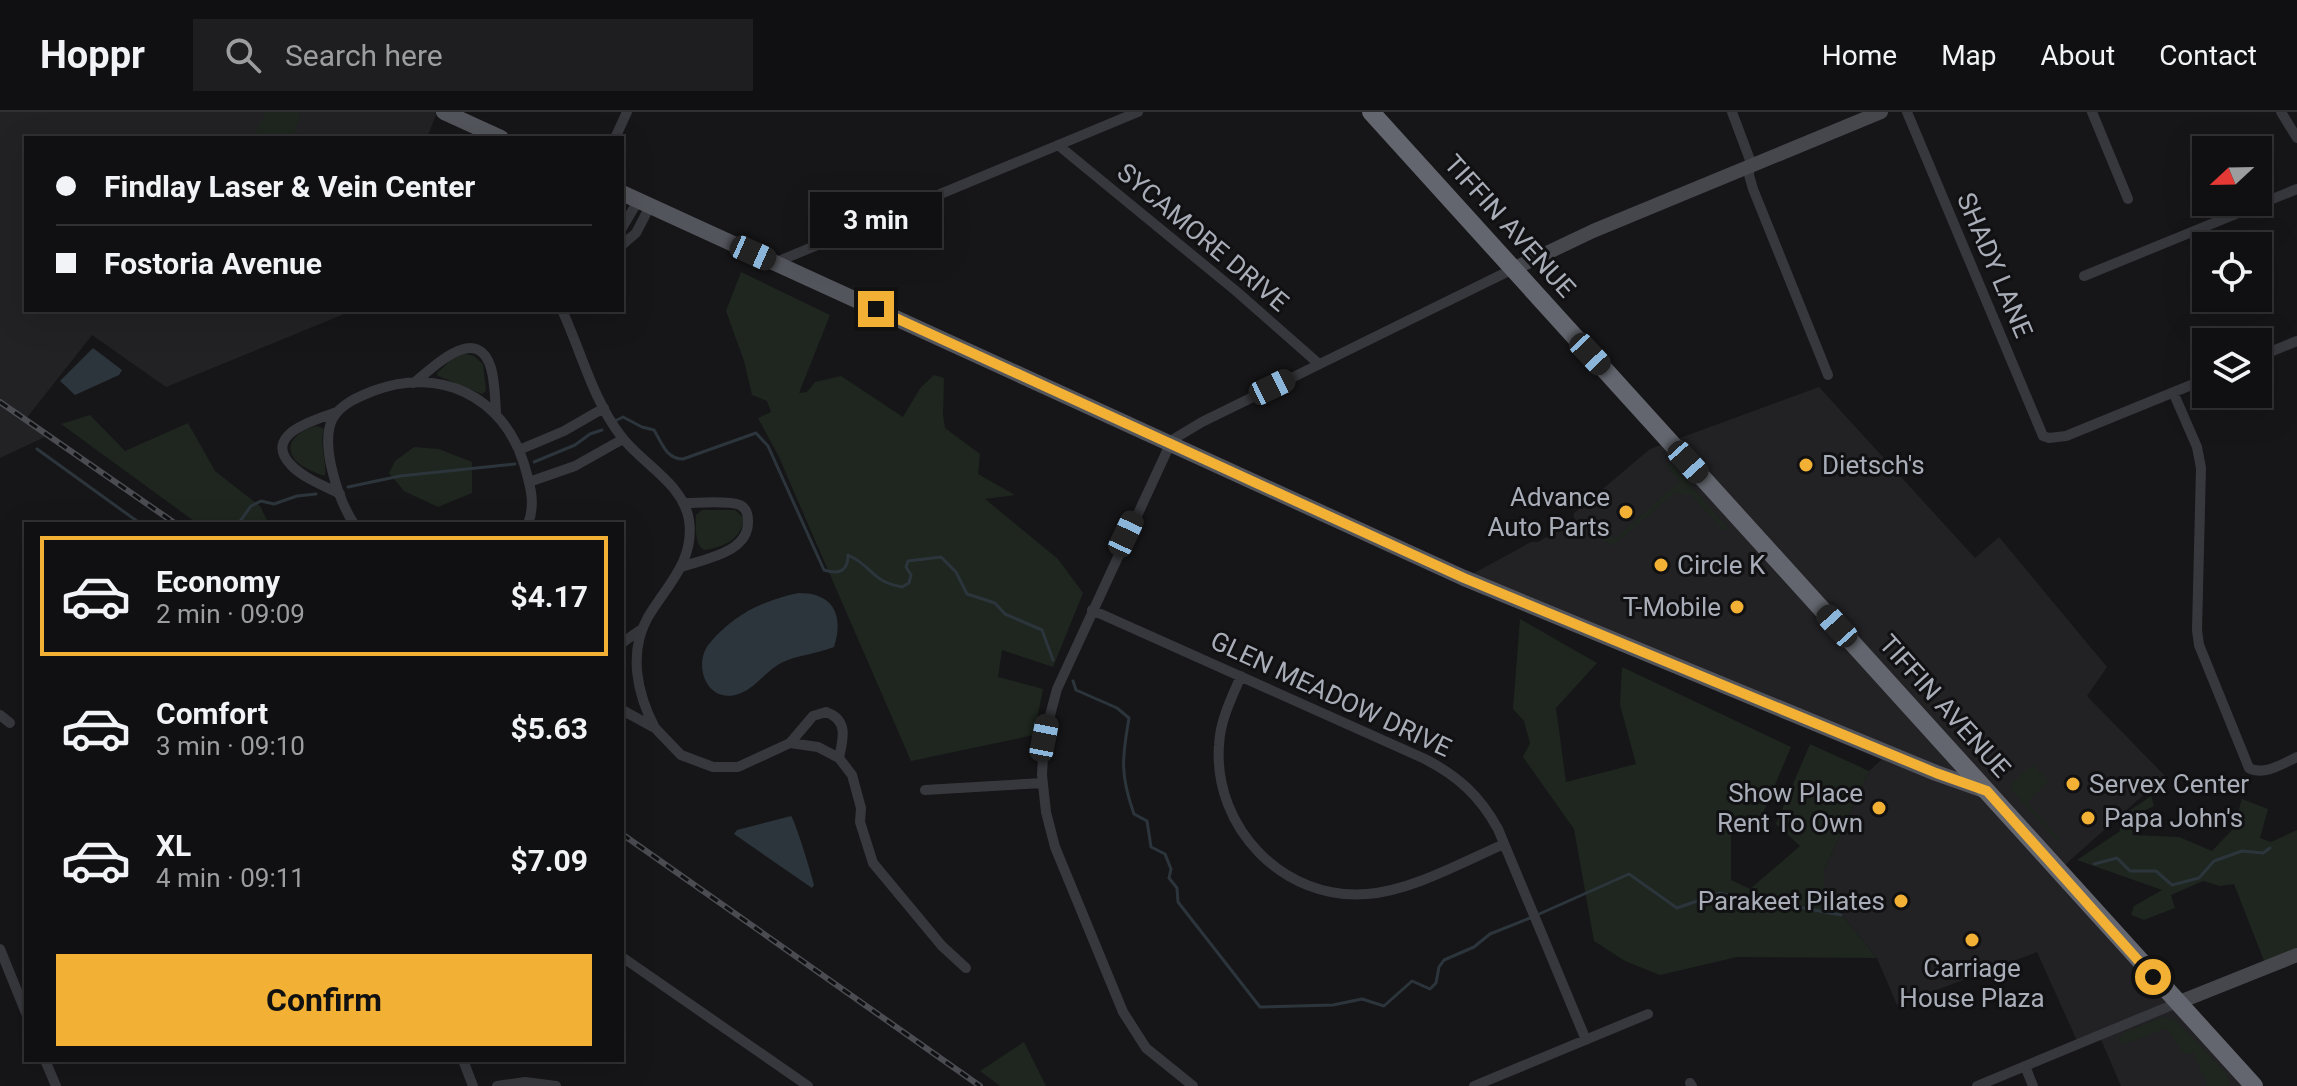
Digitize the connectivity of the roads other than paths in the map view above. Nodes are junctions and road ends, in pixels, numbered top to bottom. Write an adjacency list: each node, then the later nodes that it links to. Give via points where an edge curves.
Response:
1 (444, 112): 10 (main road)
2 (627, 112): 11 (street)
3 (1138, 112): 13 (street)
4 (1371, 112): 21 (highway, TIFFIN AVENUE)
5 (1732, 112): 14 (street)
6 (1881, 112): 14 (street)
7 (1907, 112): 30 (street, SHADY LANE, via 2043,436 2066,436)
8 (2092, 112): 16 (street)
9 (2281, 112): 12 (street)
10 (497, 136)
11 (616, 136)
12 (2297, 138)
13 (1058, 145): 20 (street); 26 (street, SYCAMORE DRIVE)
14 (1749, 166): 21 (street); 27 (street, via 1753,189)
15 (2297, 189): 22 (street)
16 (2128, 199)
17 (637, 200): 18 (street); 19 (street, via 636,233); 20 (main road)
18 (624, 224)
19 (624, 243)
20 (774, 263): 35 (main road)
21 (1513, 269): 26 (street); 56 (highway, TIFFIN AVENUE)
22 (2084, 276)
23 (563, 312): 31 (street)
24 (2297, 341): 25 (street)
25 (2272, 351)
26 (1319, 364): 35 (street)
27 (1828, 375)
28 (414, 383): 32 (street, via 371,392); 33 (street, via 456,389); 33 (street, via 449,354 470,348 491,368)
29 (2192, 385): 30 (street)
30 (2173, 392): 52 (street, via 2201,468 2199,645 2249,768 2265,770)
31 (604, 408): 34 (street); 36 (street)
32 (337, 412): 38 (street, via 329,434); 38 (street, via 298,427 287,437 284,450 295,468)
33 (496, 413): 36 (street)
34 (623, 439): 37 (street, via 575,466); 39 (street)
35 (1169, 443): 43 (street); 56 (main road, via 1464,578)
36 (519, 450): 37 (street)
37 (529, 482): 41 (street)
38 (340, 494): 40 (street)
39 (684, 503): 42 (street, via 690,540); 42 (street, via 734,504 749,518 746,532 731,549)
40 (353, 522)
41 (528, 522)
42 (681, 567): 44 (street)
43 (1092, 610): 46 (street, GLEN MEADOW DRIVE); 54 (street, via 1053,701 1044,738)
44 (643, 628): 45 (street); 50 (street, via 637,675)
45 (624, 642)
46 (1241, 676): 57 (street, GLEN MEADOW DRIVE, via 1445,770 1483,804); 57 (street, via 1220,731 1219,775 1239,829 1279,871 1332,893 1369,894 1397,889)
47 (624, 711): 50 (street)
48 (0, 715): 49 (street)
49 (10, 723)
50 (655, 728): 51 (street, via 681,755 713,767 738,767)
51 (790, 743): 53 (street, via 818,747); 53 (street, via 813,716 833,714 842,725)
52 (2297, 757)
53 (839, 758): 61 (street, via 852,775 873,863)
54 (1043, 783): 55 (street); 74 (street, via 1055,847 1123,1012 1146,1048)
55 (925, 790)
56 (1987, 791): 62 (highway, TIFFIN AVENUE)
57 (1504, 844): 65 (street, GLEN MEADOW DRIVE)
58 (0, 949): 63 (street)
59 (2297, 955): 62 (street)
60 (624, 958): 73 (street)
61 (966, 968)
62 (2177, 1003): 68 (street); 78 (highway, TIFFIN AVENUE)
63 (24, 1008)
64 (1648, 1014): 65 (street)
65 (1586, 1040): 75 (street)
66 (46, 1062): 69 (street)
67 (464, 1062): 70 (street)
68 (2025, 1066): 76 (street); 77 (street)
69 (56, 1086)
70 (473, 1086)
71 (497, 1086): 72 (street)
72 (556, 1086)
73 (808, 1086)
74 (1193, 1086)
75 (1474, 1086)
76 (1977, 1086)
77 (2033, 1086)
78 (2254, 1086)

